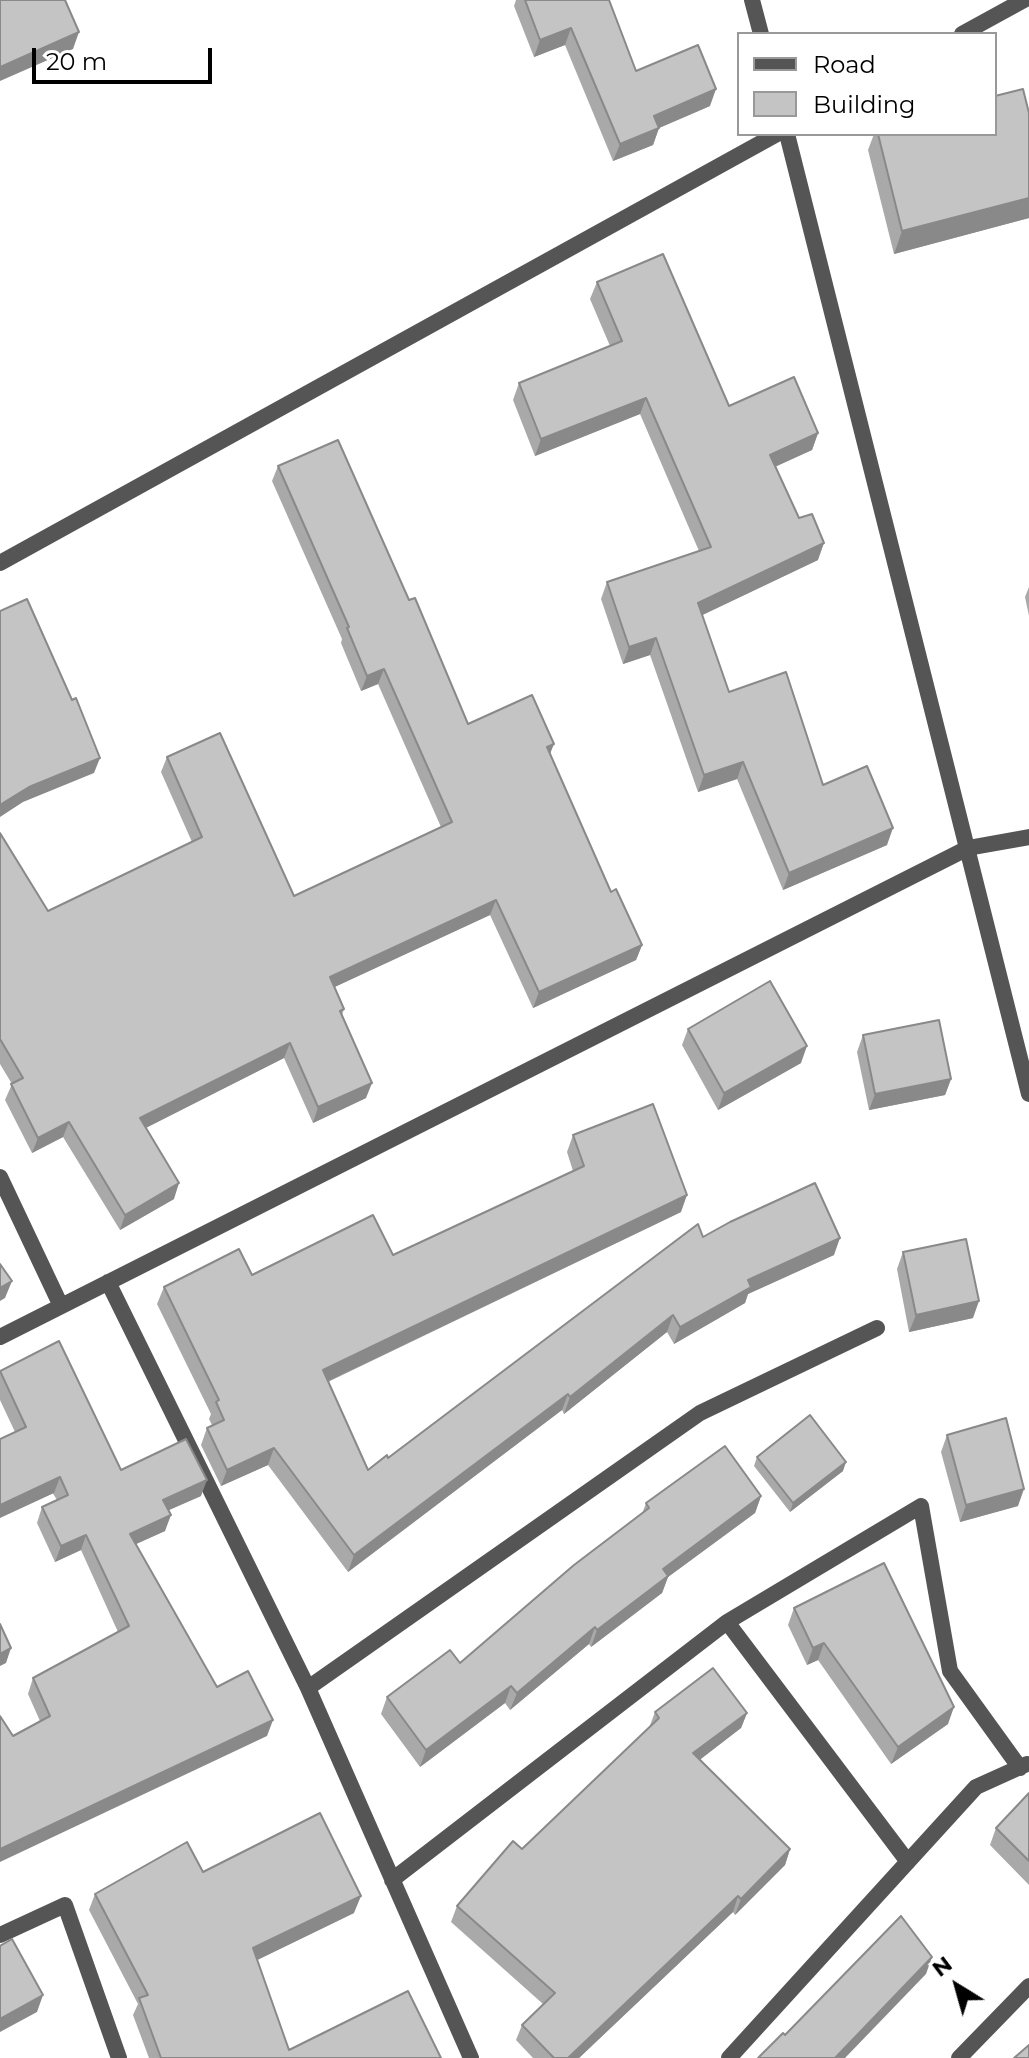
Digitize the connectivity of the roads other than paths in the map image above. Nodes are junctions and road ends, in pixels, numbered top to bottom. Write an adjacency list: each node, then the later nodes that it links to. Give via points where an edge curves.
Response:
1 (752, 0): 3 (street)
2 (1024, 0): 4 (street)
3 (760, 32)
4 (966, 32)
5 (773, 136): 7 (street)
6 (788, 136): 9 (street)
7 (0, 563)
8 (1029, 837): 9 (street)
9 (968, 848): 10 (street); 12 (street)
10 (1029, 1094)
11 (0, 1177): 13 (street)
12 (108, 1282): 13 (street); 17 (street)
13 (61, 1306): 15 (street)
14 (877, 1328): 17 (street, via 700,1413)
15 (0, 1337)
16 (727, 1622): 18 (street, via 921,1506 950,1671); 19 (street); 20 (street)
17 (308, 1688): 20 (street)
18 (1025, 1765): 19 (street, via 976,1787)
19 (908, 1862): 25 (street)
20 (392, 1880): 24 (street)
21 (0, 1935): 23 (street, via 65,1905)
22 (1029, 1986): 26 (street)
23 (119, 2058)
24 (471, 2058)
25 (729, 2058)
26 (959, 2058)

